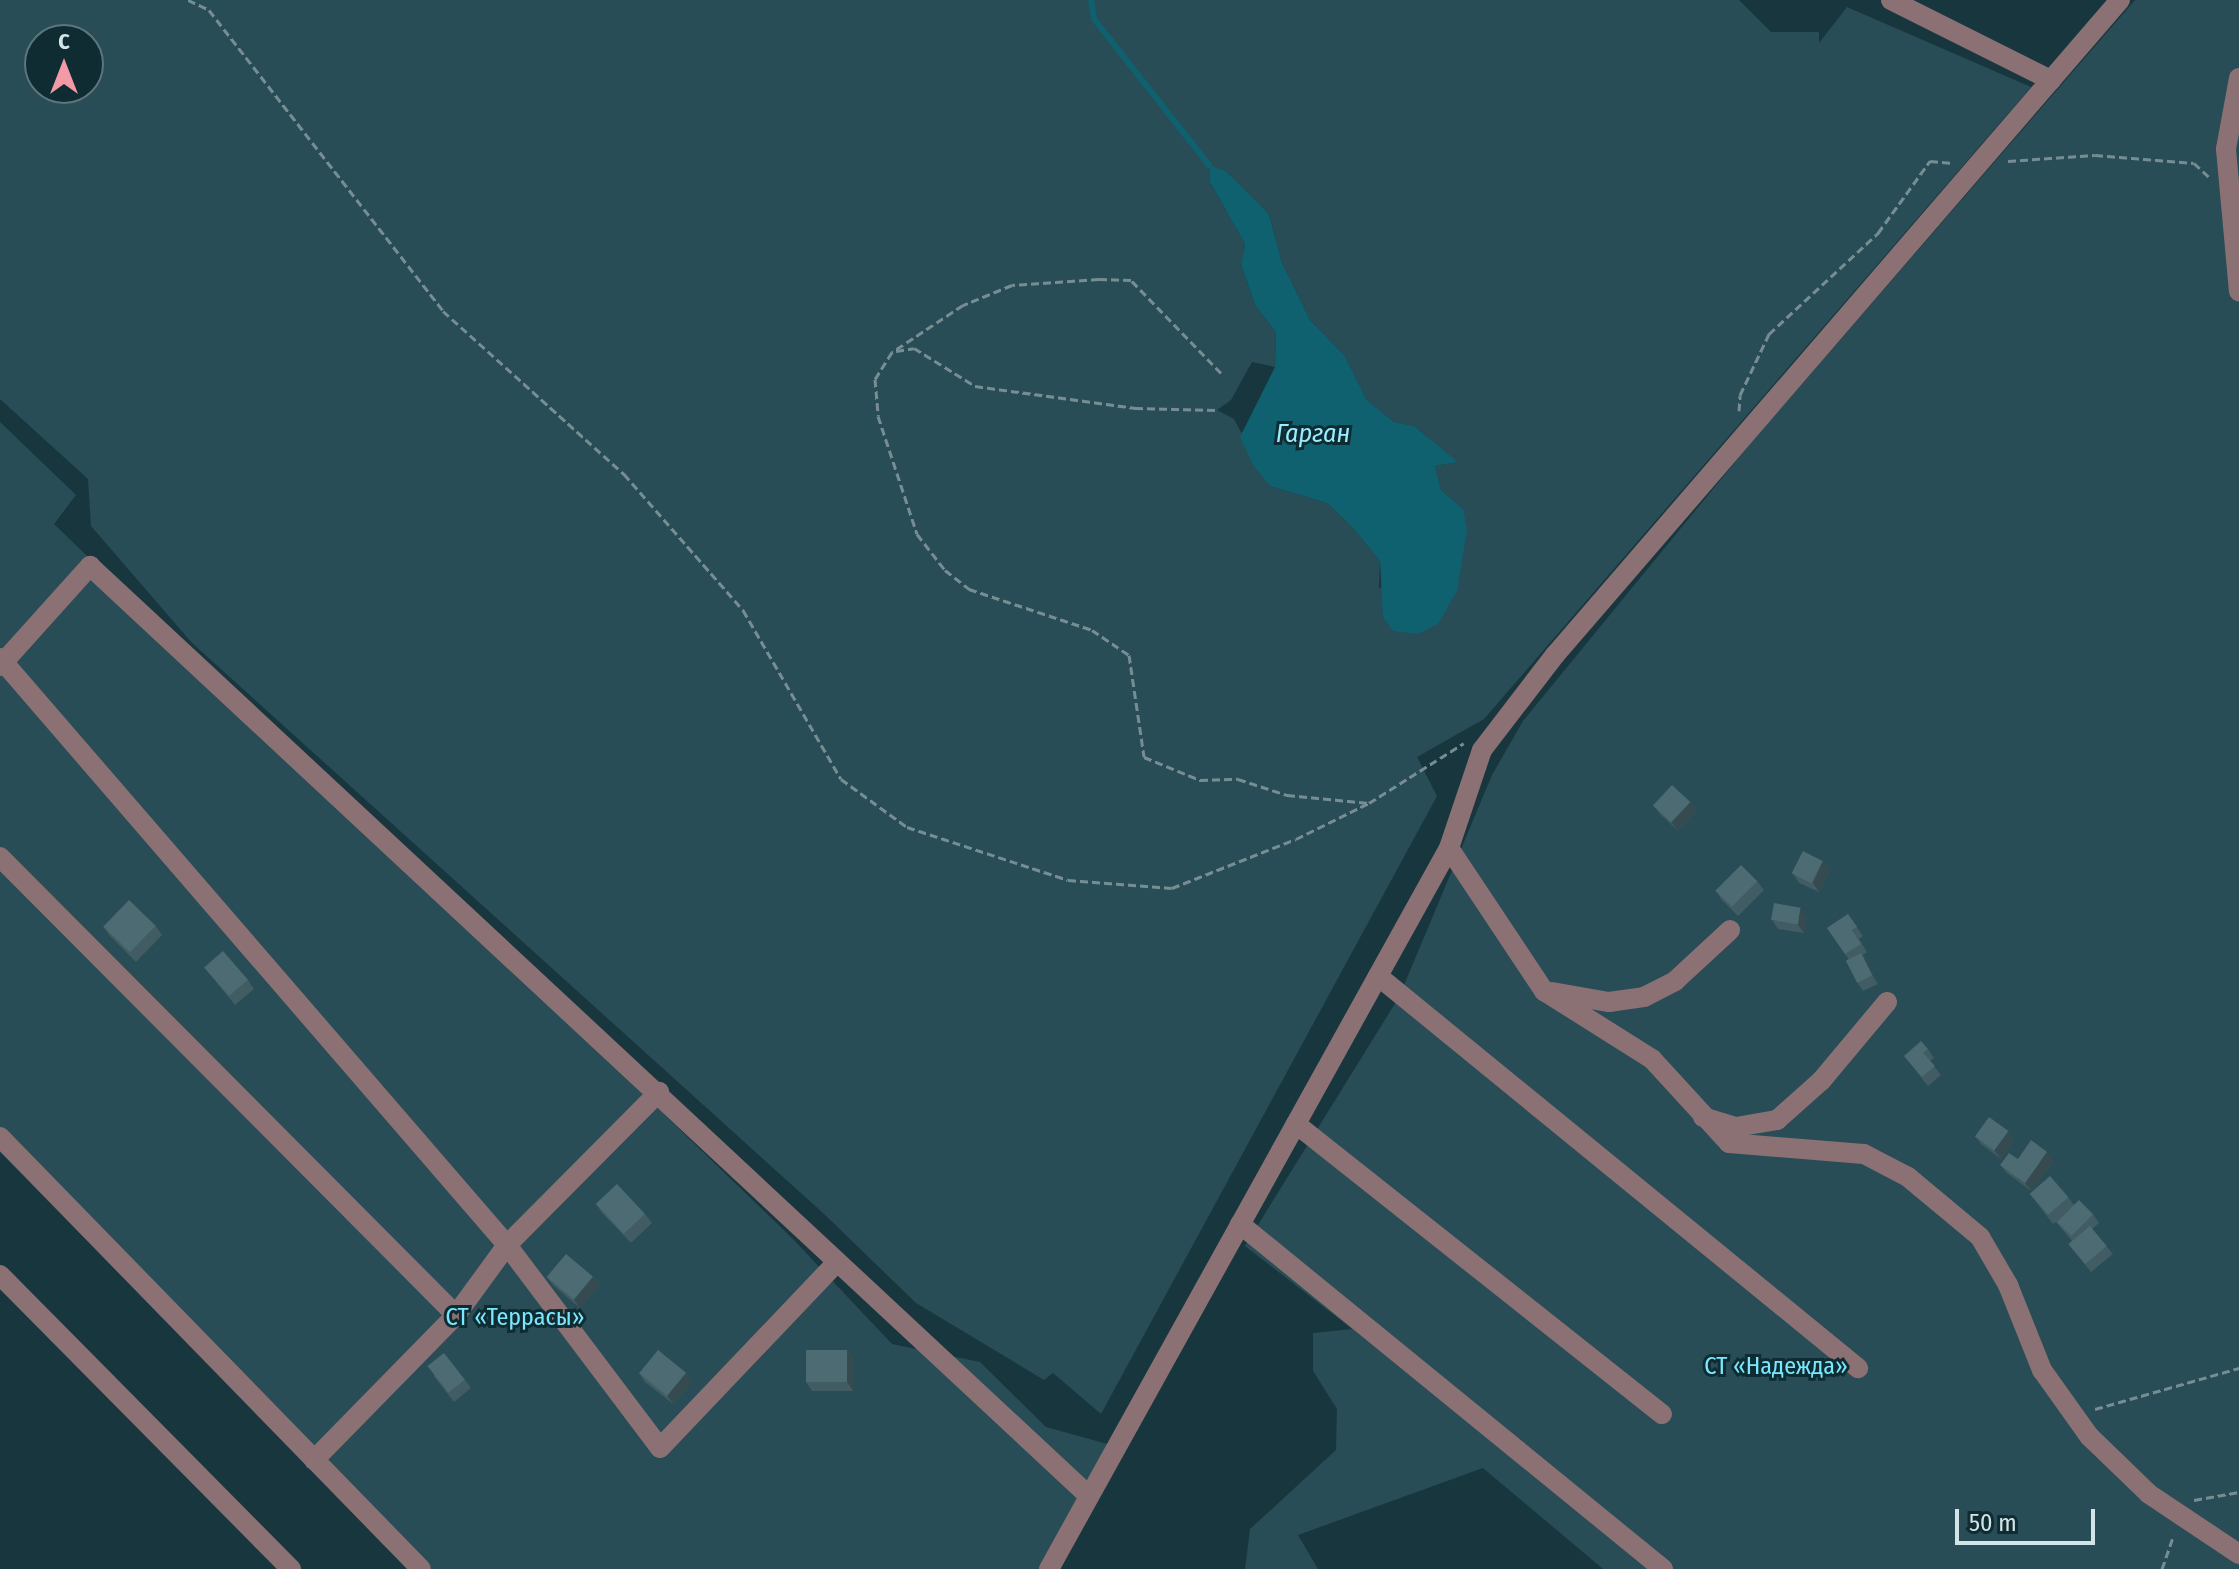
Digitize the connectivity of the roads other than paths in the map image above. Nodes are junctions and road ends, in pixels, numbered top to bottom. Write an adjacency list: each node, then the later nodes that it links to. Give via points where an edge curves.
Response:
1 (1891, 0): 4 (street)
2 (2120, 0): 4 (street)
3 (2239, 78): 5 (street, via 2226,149)
4 (2051, 80): 7 (street, via 1555,655 1482,750)
5 (2239, 291)
6 (1, 662): 13 (street, via 90,566); 18 (street)
7 (1449, 848): 10 (street); 11 (street)
8 (0, 857): 21 (street)
9 (1730, 930): 11 (street, via 1675,981 1644,997 1609,1002)
10 (1378, 976): 15 (street); 22 (street)
11 (1544, 991): 14 (street, via 1652,1059)
12 (1887, 1002): 14 (street, via 1821,1081 1777,1120 1736,1127)
13 (659, 1092): 18 (street); 19 (street)
14 (1699, 1116): 26 (street, via 1729,1143 1864,1154 1908,1177 1980,1237 2008,1285 2042,1370 2089,1436 2163,1503)
15 (1296, 1124): 17 (street); 23 (street)
16 (0, 1137): 24 (street)
17 (1240, 1224): 25 (street); 30 (street)
18 (507, 1245): 19 (street, via 660,1448); 21 (street)
19 (837, 1262): 25 (street)
20 (0, 1275): 27 (street)
21 (456, 1315): 24 (street)
22 (1858, 1368)
23 (1662, 1414)
24 (314, 1460): 28 (street)
25 (1089, 1496): 29 (street)
26 (2239, 1554)
27 (291, 1569)
28 (421, 1569)
29 (1049, 1569)
30 (1663, 1569)

